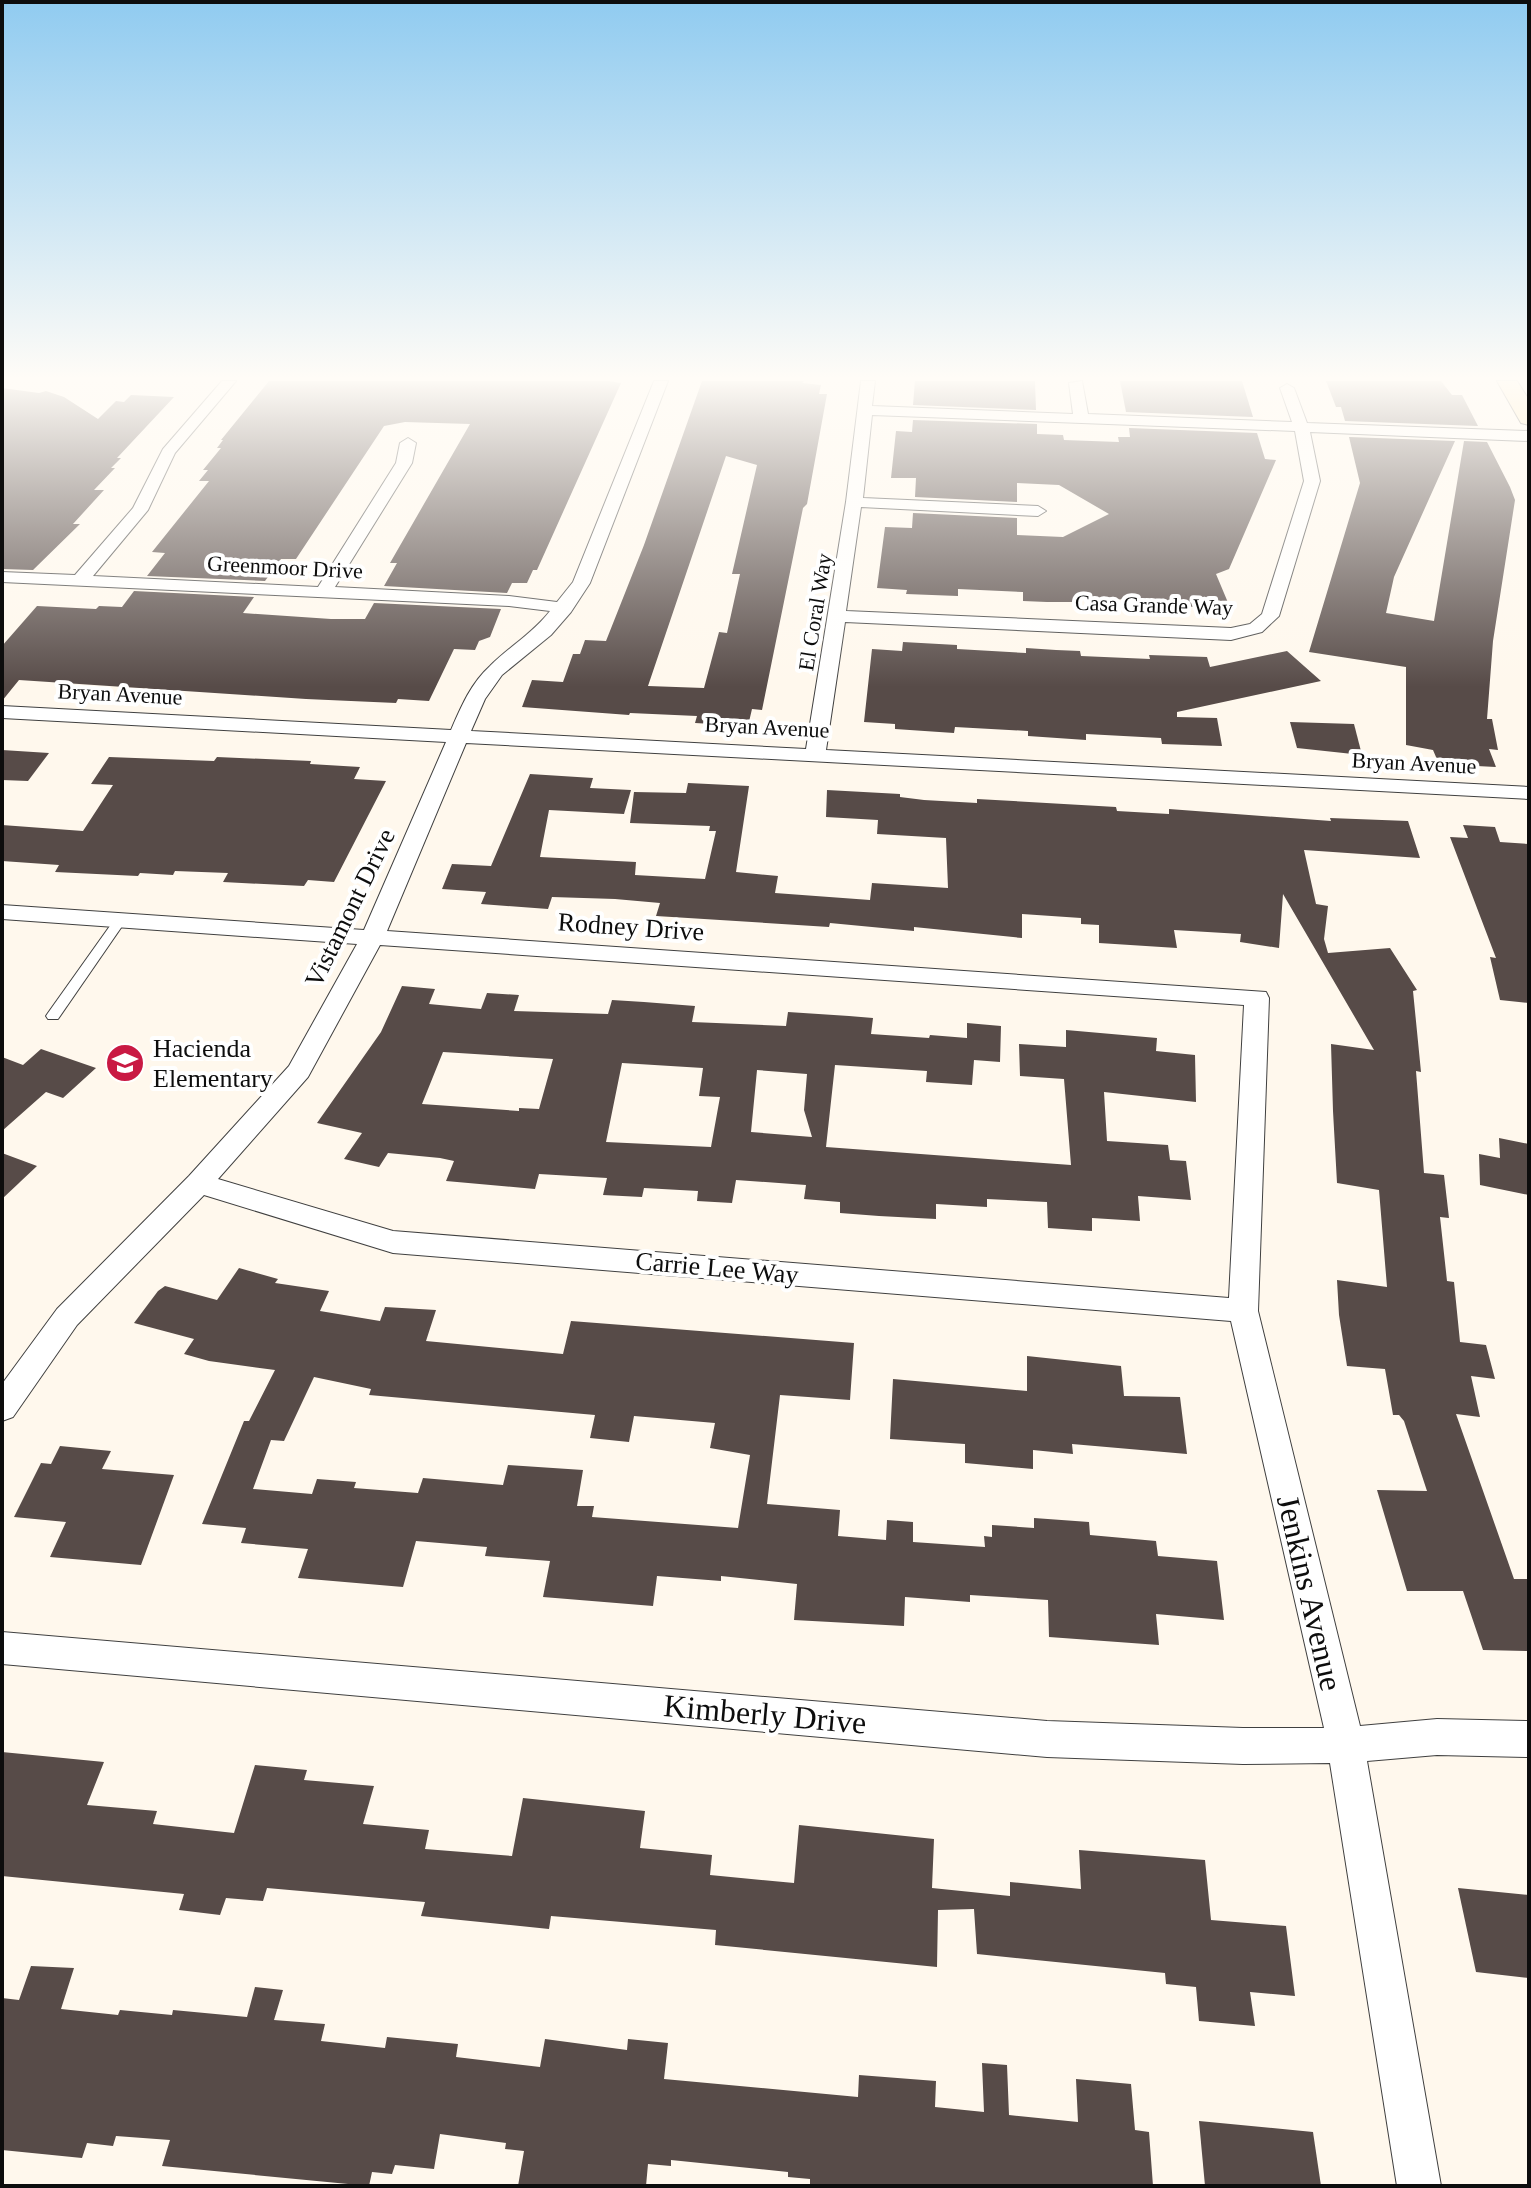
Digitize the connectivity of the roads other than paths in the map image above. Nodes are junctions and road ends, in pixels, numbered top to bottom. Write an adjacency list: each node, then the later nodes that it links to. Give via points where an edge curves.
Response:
1 (153, 483): 9 (street, via 140,510)
2 (391, 483): 10 (street)
3 (621, 483): 11 (street, Vistamont Drive, via 581,583)
4 (856, 483): 6 (street, El Coral Way)
5 (1311, 483): 12 (street, Casa Grande Way, via 1270,616 1256,628 1231,634)
6 (854, 502): 7 (street); 12 (street, El Coral Way)
7 (1038, 511)
8 (2, 577): 9 (street, Greenmoor Drive)
9 (79, 581): 10 (street, Greenmoor Drive)
10 (323, 593): 11 (street, Greenmoor Drive)
11 (565, 608): 14 (street, Vistamont Drive, via 495,671 475,698)
12 (836, 616): 15 (street, El Coral Way)
13 (2, 712): 14 (street, Bryan Avenue)
14 (458, 736): 15 (street, Bryan Avenue); 19 (street, Vistamont Drive)
15 (815, 754): 16 (street, Bryan Avenue)
16 (1529, 793)
17 (2, 912): 18 (street, Rodney Drive)
18 (121, 919): 19 (street, Rodney Drive); 21 (lane)
19 (373, 936): 20 (street, Rodney Drive); 22 (street, Vistamont Drive, via 299,1071)
20 (1257, 998): 23 (street, Jenkins Avenue)
21 (53, 1016)
22 (199, 1183): 23 (street, Carrie Lee Way, via 393,1242); 24 (street, Vistamont Drive, via 67,1317)
23 (1243, 1311): 27 (street, Jenkins Avenue)
24 (2, 1408)
25 (2, 1648): 27 (street, Kimberly Drive, via 1047,1739)
26 (1529, 1739): 27 (street, Kimberly Drive, via 1437,1737)
27 (1346, 1745): 28 (street, Jenkins Avenue)
28 (1419, 2186)

